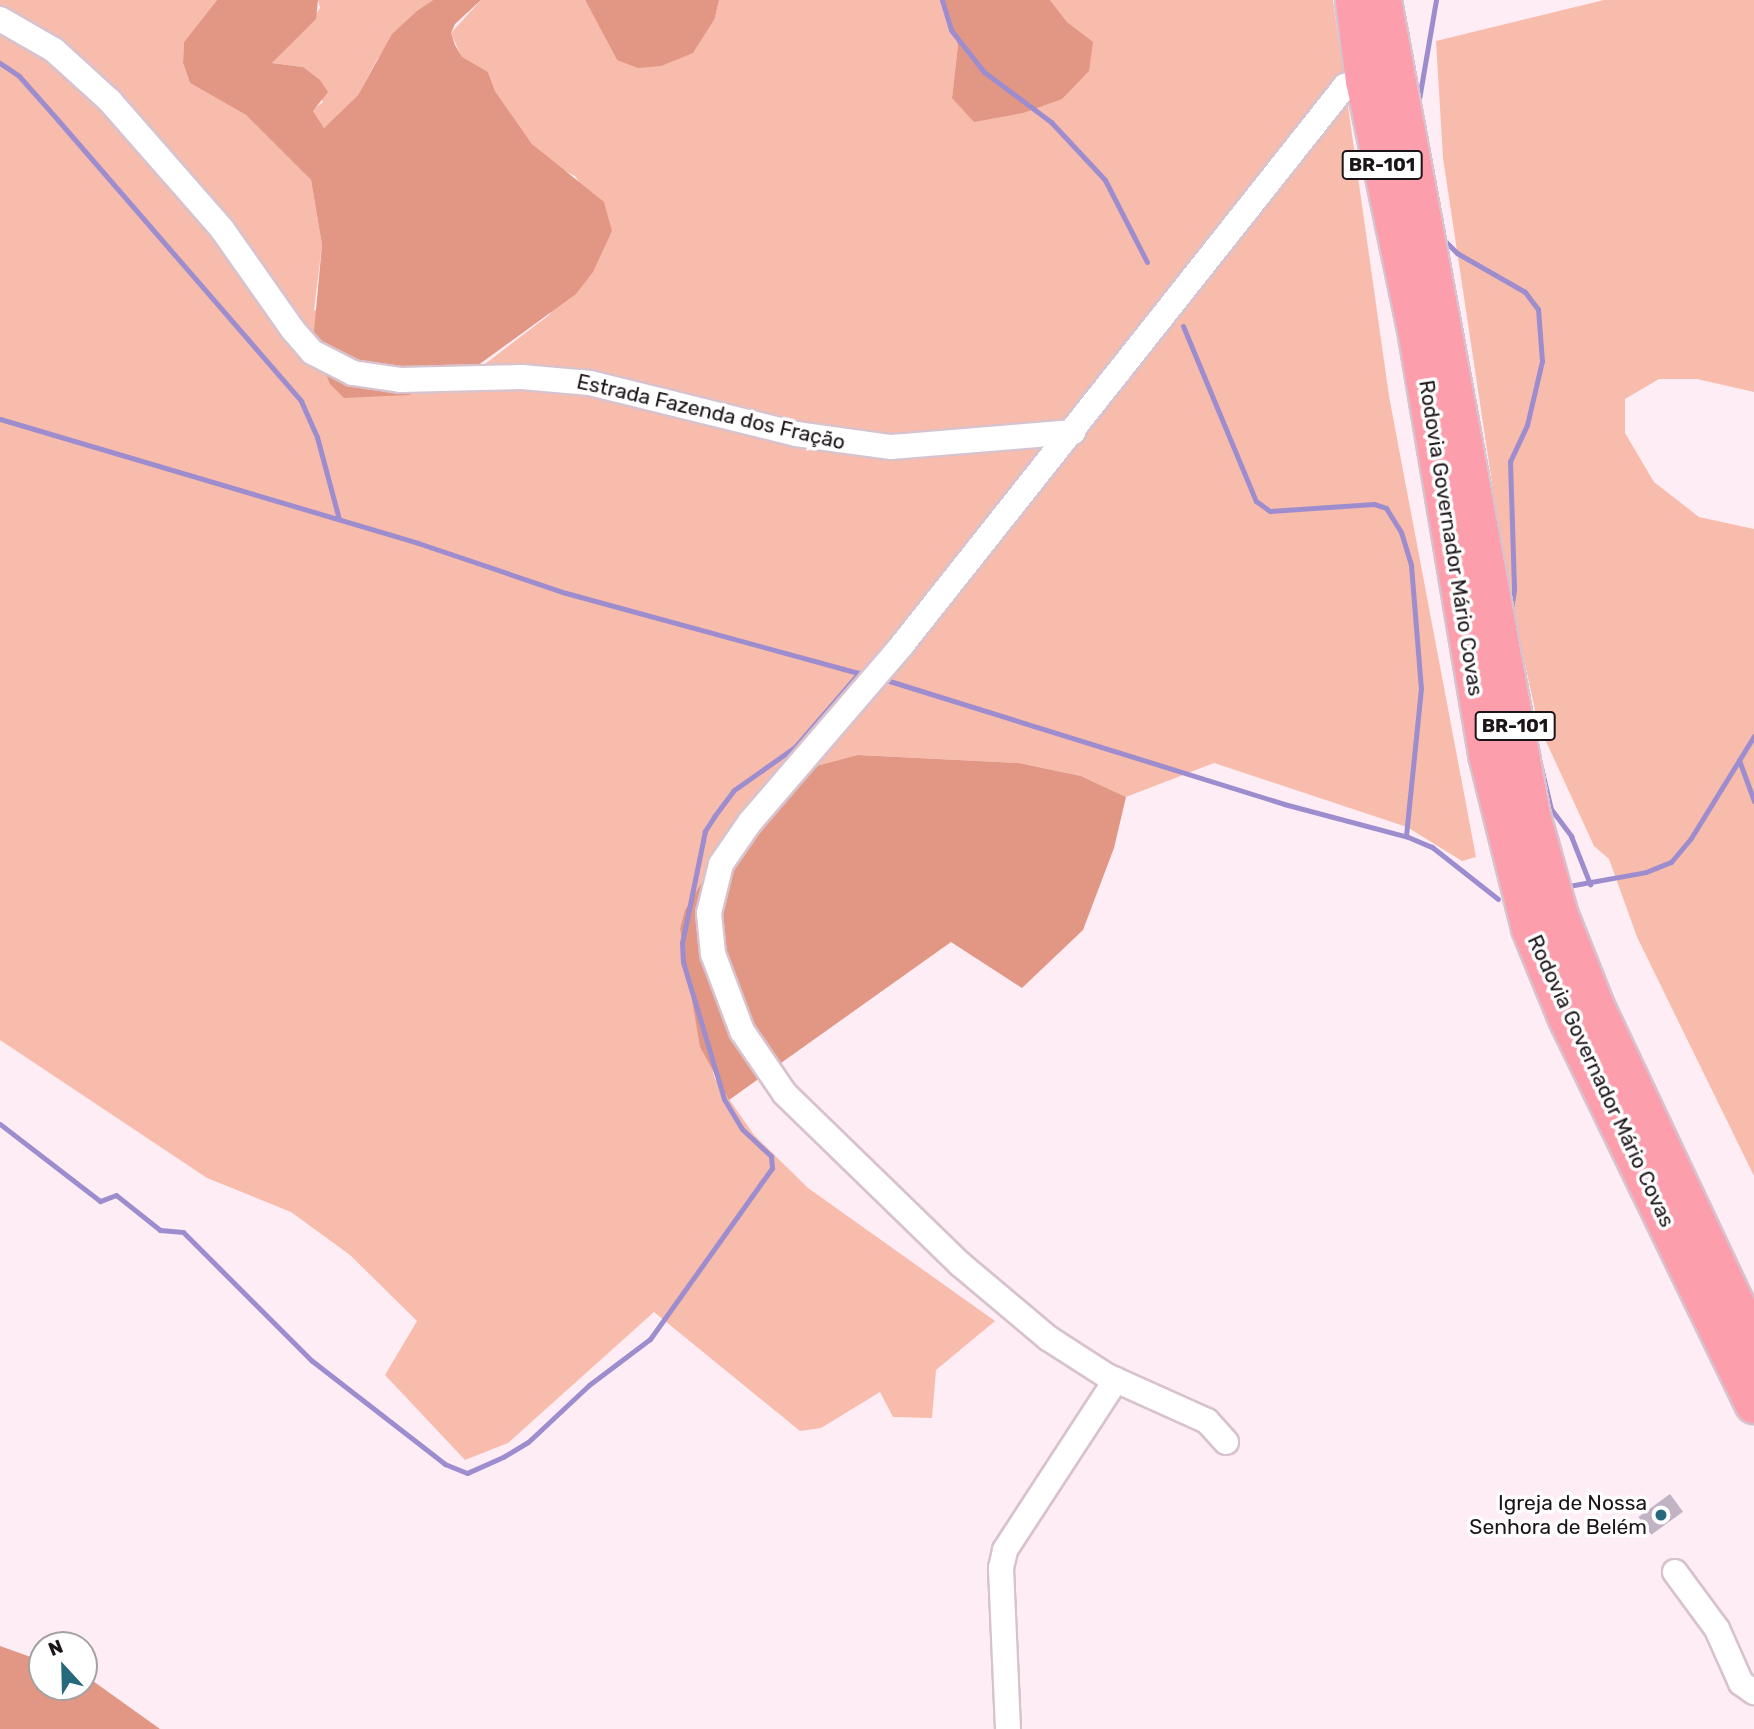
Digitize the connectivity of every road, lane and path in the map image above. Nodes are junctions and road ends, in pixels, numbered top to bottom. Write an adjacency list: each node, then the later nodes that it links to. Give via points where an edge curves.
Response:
1 (1354, 0): 4 (highway, Rodovia Governador Mário Covas / BR-101)
2 (1382, 0): 6 (highway, Rodovia Governador Mário Covas / BR-101, via 1531,816 1559,915 1595,1006)
3 (0, 19): 5 (street, Estrada Fazenda dos Fração, via 54,50 110,101 222,229 293,330 313,352 353,373 401,380 522,377 590,383 796,434 891,447)
4 (1364, 80): 5 (street, via 1345,86); 8 (highway, Rodovia Governador Mário Covas / BR-101, via 1416,329 1487,754 1530,928 1567,1018)
5 (1073, 432): 7 (street, via 867,688 733,844 721,864 709,914 713,954 742,1031 785,1094 960,1264 1048,1338)
6 (1754, 1344)
7 (1116, 1380): 9 (street, via 1207,1421); 12 (street, via 1005,1549 1001,1568)
8 (1754, 1404)
9 (1226, 1442)
10 (1675, 1572): 11 (street, via 1717,1629 1741,1683)
11 (1754, 1692)
12 (1009, 1729)

